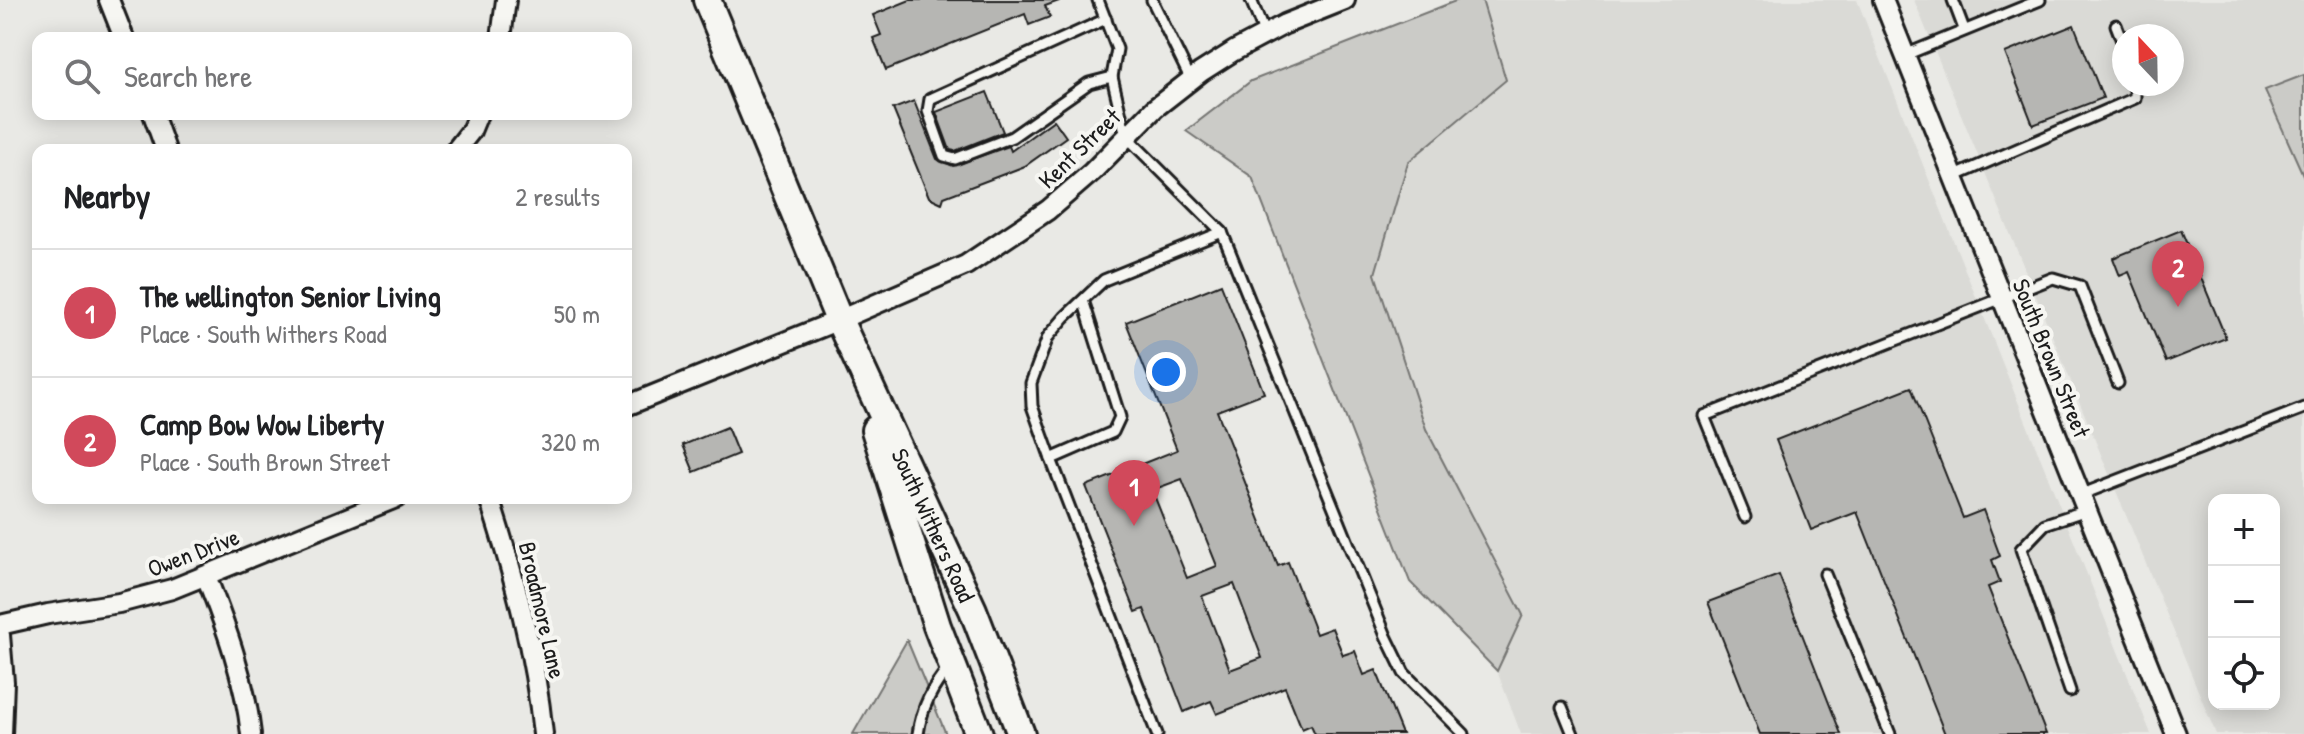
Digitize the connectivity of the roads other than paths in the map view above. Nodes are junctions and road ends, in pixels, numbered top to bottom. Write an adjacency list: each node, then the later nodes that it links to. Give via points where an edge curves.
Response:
1 (109, 0): 13 (street)
2 (506, 0): 14 (street)
3 (707, 0): 29 (main road, South Withers Road)
4 (1098, 0): 11 (lane)
5 (1152, 0): 18 (lane)
6 (1251, 0): 15 (lane)
7 (1345, 0): 15 (street, Kent Street)
8 (1883, 0): 16 (street, South Brown Street)
9 (1953, 0): 12 (lane)
10 (2040, 0): 12 (lane)
11 (1106, 19): 17 (lane, via 1117,49); 17 (lane, via 930,99 928,111 944,156 955,159 1012,137 1089,83)
12 (1964, 29): 16 (lane)
13 (122, 32)
14 (502, 32)
15 (1265, 35): 18 (street, Kent Street)
16 (1905, 55): 25 (street, South Brown Street)
17 (1112, 77): 22 (lane)
18 (1191, 80): 22 (street, Kent Street)
19 (2135, 96): 25 (lane)
20 (155, 120): 23 (street)
21 (476, 120): 24 (street)
22 (1126, 136): 26 (lane); 29 (street, Kent Street, via 1048,210 1000,244 948,274)
23 (164, 144)
24 (461, 144)
25 (1953, 177): 27 (street, South Brown Street)
26 (1222, 232): 28 (lane, via 1104,280); 52 (lane, via 1386,636 1404,673)
27 (2002, 299): 30 (lane, via 2053,278 2080,286); 34 (street, South Brown Street); 37 (lane, via 1704,416)
28 (1083, 300): 33 (lane, via 1048,337 1031,383 1032,406); 33 (lane, via 1120,417 1113,432)
29 (839, 320): 31 (street); 42 (main road, South Withers Road); 50 (main road, South Withers Road, via 973,610)
30 (2118, 383)
31 (632, 404)
32 (2304, 408): 34 (lane)
33 (1051, 459): 51 (lane)
34 (2084, 503): 43 (lane, via 2045,524 2021,549); 55 (street, South Brown Street)
35 (381, 504): 39 (street, Owen Drive)
36 (491, 504): 47 (street, Broadmore Lane, via 530,648)
37 (1745, 517)
38 (1825, 574): 54 (lane)
39 (206, 576): 40 (street, Owen Drive, via 119,603); 46 (street, via 241,680)
40 (0, 625)
41 (0, 635): 45 (street)
42 (952, 664): 48 (lane, via 929,691); 49 (main road, South Withers Road)
43 (2070, 691)
44 (1562, 707): 53 (lane)
45 (2, 734)
46 (251, 734)
47 (543, 734)
48 (918, 734)
49 (979, 734)
50 (1021, 734)
51 (1157, 734)
52 (1464, 734)
53 (1573, 734)
54 (1890, 734)
55 (2176, 734)

